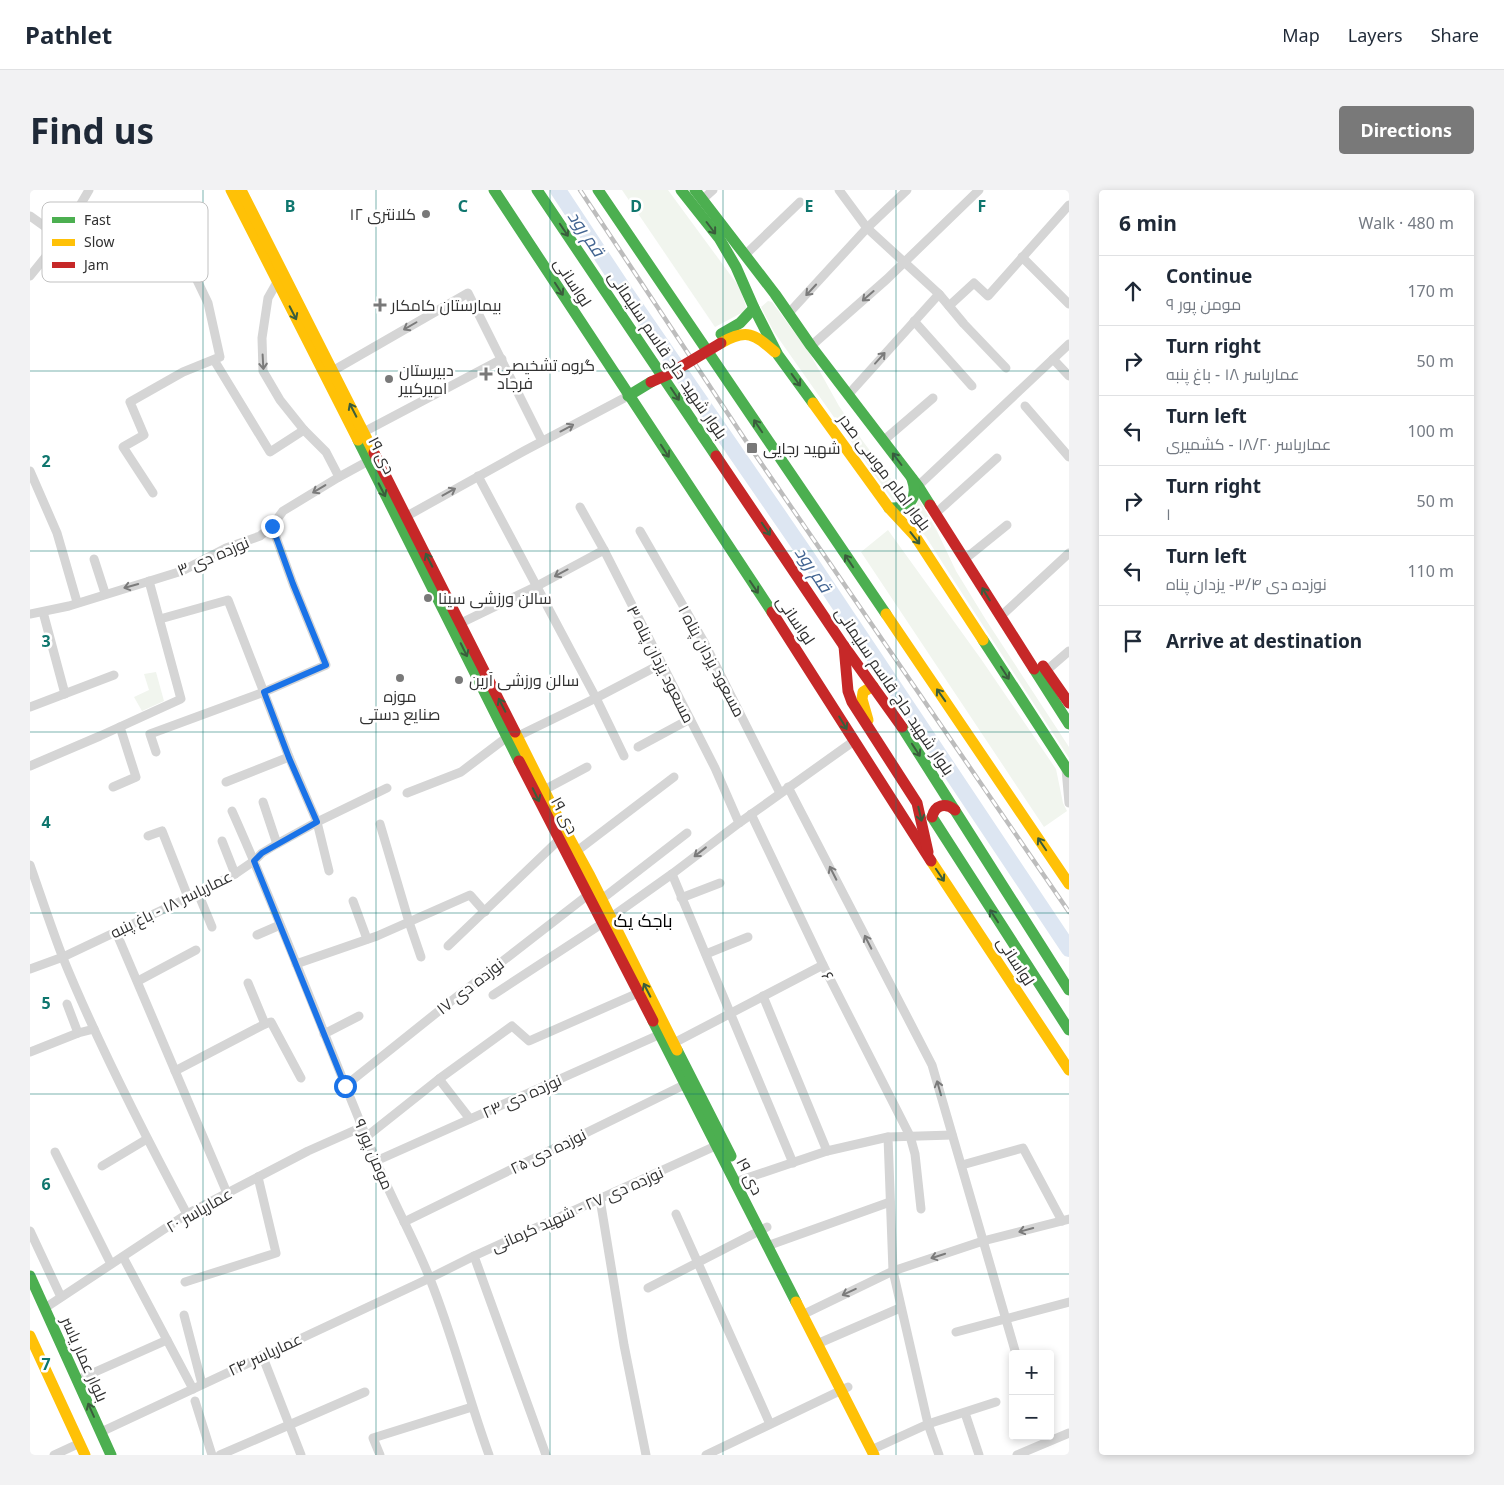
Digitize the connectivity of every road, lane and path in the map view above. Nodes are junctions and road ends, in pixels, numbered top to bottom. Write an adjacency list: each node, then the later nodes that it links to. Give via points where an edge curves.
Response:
1 (89, 190): 13 (street)
2 (231, 190): 24 (main road, ۱۹ دی)
3 (241, 190): 24 (main road, ۱۹ دی)
4 (494, 190): 45 (main road, لواسانی, one-way to 45)
5 (537, 190): 80 (main road, بلوار شهید حاج قاسم سلیمانی, one-way to 80)
6 (598, 190): 133 (main road, one-way to 6)
7 (681, 190): 29 (main road, بلوار امام موسی صدر, one-way to 29, via 719,238)
8 (713, 190): 12 (street)
9 (839, 190): 18 (street)
10 (907, 190): 18 (street)
11 (979, 190): 22 (street)
12 (699, 194): 19 (main road, بلوار امام موسی صدر)
13 (82, 202)
14 (800, 202): 19 (street)
15 (1069, 205): 20 (street)
16 (30, 216): 17 (street)
17 (42, 225)
18 (868, 228): 22 (street); 31 (street, one-way to 31)
19 (745, 255): 26 (main road, بلوار امام موسی صدر)
20 (1022, 257): 28 (street); 30 (street, via 988,296 974,283)
21 (42, 261): 23 (street)
22 (904, 262): 27 (street); 35 (street, one-way to 35)
23 (30, 276)
24 (280, 277): 41 (main road, ۱۹ دی); 48 (street, one-way to 48, via 268,298 262,338 264,371 280,400)
25 (198, 282): 37 (street, via 208,303)
26 (774, 294): 29 (main road, via 762,294); 31 (main road, بلوار امام موسی صدر)
27 (939, 294): 30 (street); 32 (street)
28 (1069, 304)
29 (754, 306): 33 (main road); 36 (main road, بلوار امام موسی صدر)
30 (949, 306): 40 (street)
31 (788, 314): 35 (main road, بلوار امام موسی صدر)
32 (914, 321): 43 (street); 44 (street, one-way to 32)
33 (719, 340): 36 (main road, via 748,333); 45 (main road, bridge, via 669,374)
34 (1069, 344): 39 (street)
35 (811, 346): 44 (main road, بلوار امام موسی صدر)
36 (778, 354): 61 (main road, بلوار امام موسی صدر, one-way to 61)
37 (217, 359): 48 (street, via 270,452); 59 (street, via 183,372 130,402 144,435 123,447)
38 (502, 359): 41 (street, one-way to 41, via 468,293); 49 (street); 50 (street)
39 (1053, 359): 42 (street); 58 (street)
40 (1006, 368)
41 (329, 373): 49 (main road, ۱۹ دی)
42 (1069, 376)
43 (972, 386)
44 (848, 395): 51 (main road, بلوار امام موسی صدر)
45 (628, 396): 50 (street, one-way to 45); 96 (main road, لواسانی, one-way to 96)
46 (934, 398): 51 (street)
47 (1025, 406): 52 (street)
48 (304, 430): 57 (street, via 326,452)
49 (360, 434): 54 (main road, ۱۹ دی)
50 (542, 441): 56 (street)
51 (883, 441): 58 (main road, بلوار امام موسی صدر, one-way to 51)
52 (1069, 457)
53 (997, 458): 62 (street)
54 (372, 459): 57 (street, نوزده دی ۳); 63 (main road, ۱۹ دی)
55 (30, 471): 74 (street, via 57,533)
56 (478, 476): 63 (street, one-way to 56); 72 (street)
57 (339, 477): 65 (street, نوزده دی ۳, one-way to 65, via 283,511)
58 (914, 481): 61 (main road, via 915,493 911,501 897,510); 62 (main road, بلوار امام موسی صدر)
59 (153, 493)
60 (580, 507): 67 (street, ۳ مسعود یزدان پناه)
61 (889, 508): 103 (main road, بلوار امام موسی صدر, one-way to 103, via 914,536)
62 (936, 513): 70 (main road, بلوار امام موسی صدر)
63 (402, 519): 79 (main road, ۱۹ دی, one-way to 63); 95 (main road, ۱۹ دی, one-way to 95)
64 (1007, 525): 70 (street)
65 (272, 526): 71 (street, نوزده دی ۳, via 260,536 226,548 182,571); 86 (street, via 326,665)
66 (640, 531): 111 (street, ۱ مسعود یزدان پناه, via 704,642)
67 (604, 550): 72 (street, one-way to 72); 82 (street, ۳ مسعود یزدان پناه)
68 (1069, 553): 77 (street)
69 (94, 559): 73 (street)
70 (965, 559): 77 (main road, بلوار امام موسی صدر, one-way to 70)
71 (149, 581): 73 (street, نوزده دی ۳, one-way to 73); 78 (street)
72 (537, 586): 79 (street); 88 (street)
73 (106, 593): 74 (street, نوزده دی ۳)
74 (77, 602): 75 (street, نوزده دی ۳)
75 (42, 612): 76 (street, نوزده دی ۳); 87 (street)
76 (30, 614)
77 (1000, 617): 83 (main road); 92 (main road, بلوار امام موسی صدر)
78 (160, 619): 86 (street, via 228,600); 93 (street, via 181,699)
79 (461, 623): 95 (main road, ۱۹ دی, one-way to 79)
80 (844, 646): 85 (main road, بلوار شهید حاج قاسم سلیمانی); 94 (main road, via 848,691)
81 (1069, 651): 83 (street)
82 (661, 664): 88 (street); 91 (street, ۳ مسعود یزدان پناه)
83 (1046, 670): 89 (main road)
84 (114, 675): 87 (street)
85 (873, 686): 94 (main road, via 863,692 862,699); 114 (main road, بلوار شهید حاج قاسم سلیمانی, one-way to 114)
86 (264, 692): 98 (street, via 150,734); 100 (street)
87 (65, 694): 90 (street)
88 (596, 698): 95 (street); 99 (street)
89 (1069, 703)
90 (30, 707)
91 (690, 719): 97 (street); 118 (street, ۳ مسعود یزدان پناه)
92 (1069, 724)
93 (120, 727): 101 (street); 106 (street, via 136,777)
94 (872, 732): 126 (main road, one-way to 126, via 917,803)
95 (514, 735): 109 (main road, ۱۹ دی); 110 (street, via 461,772); 122 (main road, ۱۹ دی, one-way to 122, via 547,817)
96 (854, 741): 107 (street); 126 (main road, لواسانی)
97 (638, 747)
98 (156, 752)
99 (624, 756)
100 (289, 758): 105 (street); 117 (street)
101 (30, 766)
102 (587, 767): 109 (street)
103 (1068, 770): 113 (street)
104 (674, 777): 125 (street)
105 (226, 782)
106 (113, 787)
107 (788, 787): 111 (street); 183 (street, one-way to 107, via 932,1065)
108 (387, 788): 117 (street, عماریاسر ۱۸ - باغ پنبه)
109 (544, 790): 122 (main road, ۱۹ دی)
110 (407, 793)
111 (780, 794): 116 (street)
112 (263, 802): 124 (street)
113 (1069, 804)
114 (955, 810): 158 (main road, بلوار شهید حاج قاسم سلیمانی); 162 (main road, لواسانی, one-way to 114, via 932,817 942,804)
115 (232, 812): 127 (street, مومن پور ۹)
116 (751, 814): 118 (street); 154 (street, ۶)
117 (317, 822): 124 (street, عماریاسر ۱۸ - باغ پنبه); 129 (street)
118 (739, 823): 131 (street, one-way to 131)
119 (380, 824): 141 (street)
120 (686, 833): 135 (street, نوزده دی ۱۷)
121 (148, 836): 136 (street, via 162,831)
122 (563, 836): 125 (main road, ۱۹ دی); 139 (street)
123 (222, 841): 130 (street)
124 (277, 844): 127 (street, عماریاسر ۱۸ - باغ پنبه)
125 (572, 854): 135 (main road, ۱۹ دی)
126 (929, 858): 165 (main road, لواسانی, one-way to 165)
127 (254, 861): 130 (street, عماریاسر ۱۸ - باغ پنبه); 142 (street, مومن پور ۹)
128 (30, 865): 151 (street)
129 (329, 871)
130 (235, 874): 134 (street, عماریاسر ۱۸ - باغ پنبه)
131 (672, 874): 137 (street); 140 (street)
132 (720, 883): 137 (street)
133 (1069, 884)
134 (198, 893): 136 (street, عماریاسر ۱۸ - باغ پنبه); 143 (street)
135 (595, 897): 140 (main road, ۱۹ دی); 180 (street, نوزده دی ۱۷)
136 (188, 898): 144 (street, عماریاسر ۱۸ - باغ پنبه)
137 (682, 898): 150 (street)
138 (353, 901): 147 (street)
139 (485, 912): 141 (street, via 470,895); 148 (street)
140 (606, 920): 159 (main road, ۱۹ دی); 160 (street); 170 (main road, ۱۹ دی, one-way to 140)
141 (409, 922): 147 (street); 152 (street)
142 (280, 925): 145 (street); 153 (street, مومن پور ۹)
143 (212, 927)
144 (116, 932): 151 (street, عماریاسر ۱۸ - باغ پنبه); 156 (street)
145 (257, 935)
146 (748, 937): 150 (street)
147 (367, 939): 153 (street)
148 (448, 946)
149 (196, 950): 156 (street)
150 (706, 954): 164 (street)
151 (63, 957): 155 (street, عماریاسر ۱۸ - باغ پنبه); 168 (street)
152 (421, 957)
153 (296, 964): 172 (street, مومن پور ۹)
154 (823, 965): 161 (street); 184 (street, ۶)
155 (30, 969)
156 (138, 981): 176 (street)
157 (248, 984): 167 (street)
158 (1069, 990)
159 (638, 993): 170 (main road, ۱۹ دی); 178 (street, via 529,1041 512,1026)
160 (493, 995)
161 (763, 996): 164 (street); 189 (street)
162 (1050, 1000): 165 (main road); 169 (main road, لواسانی)
163 (67, 1004): 171 (street)
164 (731, 1013): 173 (street); 192 (street)
165 (1031, 1014): 175 (main road, لواسانی)
166 (359, 1016): 172 (street)
167 (265, 1024): 176 (street); 177 (street, via 271,1022)
168 (94, 1029): 171 (street); 187 (street)
169 (1069, 1030)
170 (663, 1032): 173 (main road, ۱۹ دی); 181 (street, نوزده دی ۲۳)
171 (78, 1033): 174 (street)
172 (324, 1034): 180 (street, مومن پور ۹)
173 (670, 1045): 179 (main road, ۱۹ دی)
174 (30, 1052)
175 (1069, 1070)
176 (175, 1071): 197 (street)
177 (301, 1078)
178 (439, 1079): 181 (street); 185 (street)
179 (689, 1083): 188 (main road, ۱۹ دی); 204 (street, نوزده دی ۲۵)
180 (345, 1086): 182 (street, مومن پور ۹)
181 (470, 1119): 191 (street, نوزده دی ۲۳)
182 (362, 1127): 185 (street, مومن پور ۹); 195 (street, عماریاسر ۲۰)
183 (952, 1135): 184 (street); 193 (street)
184 (910, 1136): 186 (street); 200 (street, ۶)
185 (366, 1137): 191 (street, مومن پور ۹)
186 (888, 1137): 189 (street); 199 (street)
187 (147, 1139): 194 (street); 201 (street)
188 (720, 1144): 196 (main road, ۱۹ دی); 198 (street, نوزده دی ۲۷ - شهید کرمانی)
189 (827, 1151): 192 (street)
190 (55, 1152): 212 (street)
191 (376, 1161): 204 (street, مومن پور ۹)
192 (793, 1163): 196 (street)
193 (962, 1165): 203 (street, via 1023,1148); 207 (street)
194 (102, 1166)
195 (258, 1177): 197 (street, عماریاسر ۲۰); 216 (street, via 276,1253)
196 (739, 1180): 205 (main road, ۱۹ دی)
197 (228, 1193): 201 (street, عماریاسر ۲۰)
198 (600, 1199): 209 (street, نوزده دی ۲۷ - شهید کرمانی); 258 (street)
199 (890, 1202): 208 (street); 213 (street)
200 (921, 1209)
201 (186, 1214): 210 (street, عماریاسر ۲۰)
202 (676, 1214): 211 (street)
203 (1065, 1220): 207 (street, one-way to 207)
204 (404, 1222): 215 (street, مومن پور ۹)
205 (763, 1229): 208 (main road, ۱۹ دی); 211 (street)
206 (30, 1231): 218 (street)
207 (983, 1242): 213 (street, one-way to 213); 224 (street)
208 (771, 1244): 222 (main road, ۱۹ دی)
209 (474, 1256): 215 (street, نوزده دی ۲۷ - شهید کرمانی); 257 (street)
210 (123, 1257): 212 (street, عماریاسر ۲۰); 227 (street)
211 (699, 1263): 217 (street); 240 (street)
212 (111, 1264): 218 (street, عماریاسر ۲۰)
213 (893, 1271): 221 (street); 222 (street, one-way to 222)
214 (30, 1276): 220 (main road, بلوار عمار یاسر)
215 (430, 1278): 230 (street, عماریاسر ۲۴); 238 (street, مومن پور ۹)
216 (185, 1282)
217 (648, 1288)
218 (61, 1297): 220 (street, عماریاسر ۲۰)
219 (1069, 1302): 224 (street)
220 (44, 1308): 231 (main road, بلوار عمار یاسر)
221 (900, 1308): 228 (street); 241 (street)
222 (806, 1313): 228 (main road, ۱۹ دی)
223 (184, 1315): 232 (street)
224 (1006, 1319): 225 (street); 229 (street)
225 (956, 1332)
226 (30, 1336): 247 (main road)
227 (167, 1340): 231 (street); 233 (street)
228 (821, 1343): 234 (main road, ۱۹ دی)
229 (1015, 1350)
230 (262, 1355): 232 (street, عماریاسر ۲۴); 242 (street)
231 (77, 1380): 243 (main road, بلوار عمار یاسر, one-way to 231)
232 (202, 1384): 233 (street, عماریاسر ۲۴)
233 (193, 1389): 243 (street, عماریاسر ۲۴)
234 (845, 1389): 240 (street); 248 (main road, ۱۹ دی)
235 (365, 1392): 242 (street)
236 (194, 1402): 252 (street)
237 (996, 1402): 239 (street)
238 (472, 1407): 255 (street, via 373,1438); 256 (street, مومن پور ۹)
239 (965, 1413): 241 (street); 261 (street)
240 (770, 1424): 259 (street)
241 (928, 1424): 248 (street); 260 (street)
242 (289, 1425): 253 (street); 254 (street)
243 (101, 1432): 251 (main road, بلوار عمار یاسر)
244 (1069, 1434): 245 (street)
245 (1054, 1437)
246 (1040, 1440): 262 (street)
247 (80, 1443): 249 (street); 250 (main road)
248 (873, 1452)
249 (54, 1455)
250 (85, 1455)
251 (111, 1455)
252 (212, 1455)
253 (220, 1455)
254 (301, 1455)
255 (380, 1455)
256 (489, 1455)
257 (546, 1455)
258 (646, 1455)
259 (706, 1455)
260 (939, 1455)
261 (979, 1455)
262 (1017, 1455)

